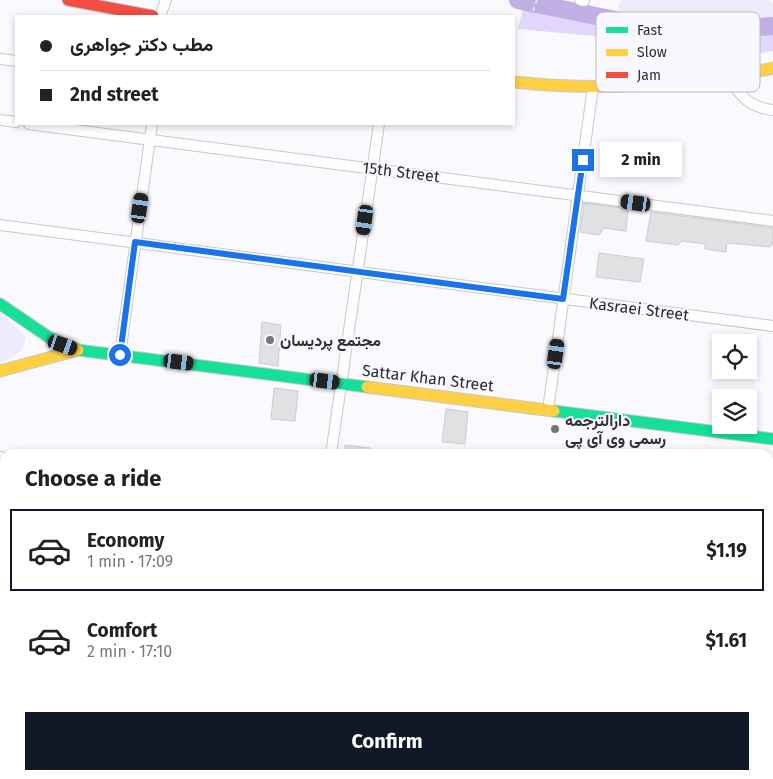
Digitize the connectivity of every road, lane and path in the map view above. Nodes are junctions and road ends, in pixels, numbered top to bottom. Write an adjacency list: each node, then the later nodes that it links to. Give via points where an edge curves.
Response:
1 (68, 0): 5 (main road)
2 (166, 0): 6 (street)
3 (537, 0): 4 (path)
4 (534, 11)
5 (148, 15)
6 (160, 15)
7 (0, 59): 8 (street)
8 (15, 61)
9 (773, 68): 10 (main road)
10 (760, 71)
11 (515, 82): 12 (main road)
12 (593, 88): 13 (main road); 23 (street)
13 (596, 88)
14 (739, 92): 15 (street, via 750,104)
15 (773, 110)
16 (0, 120): 17 (street)
17 (15, 122)
18 (38, 125): 21 (street, 15th Street)
19 (152, 125): 21 (street)
20 (379, 125): 22 (street)
21 (150, 140): 22 (street, 15th Street); 26 (street)
22 (373, 169): 23 (street, 15th Street); 27 (street)
23 (578, 196): 24 (street, 15th Street); 28 (street)
24 (773, 221)
25 (0, 225): 26 (street, Kasraei Street)
26 (135, 242): 27 (street, Kasraei Street); 32 (street)
27 (357, 272): 28 (street, Kasraei Street); 34 (street)
28 (563, 299): 30 (street, Kasraei Street); 35 (street)
29 (0, 304): 31 (main road, via 50,338)
30 (773, 326)
31 (78, 350): 32 (main road, Sattar Khan Street); 33 (main road)
32 (120, 355): 34 (main road, Sattar Khan Street)
33 (0, 371)
34 (341, 383): 35 (main road, Sattar Khan Street); 37 (street)
35 (548, 410): 36 (main road, Sattar Khan Street)
36 (773, 439)
37 (332, 449)

